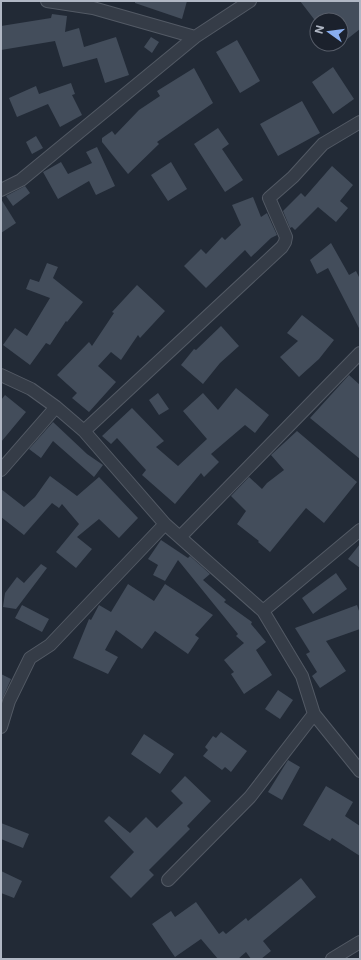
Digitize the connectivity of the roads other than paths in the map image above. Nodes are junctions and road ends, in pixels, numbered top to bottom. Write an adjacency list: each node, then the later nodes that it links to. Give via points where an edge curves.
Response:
1 (48, 1): 3 (street, via 93,8)
2 (250, 1): 3 (street)
3 (195, 38): 5 (street, via 21,180)
4 (360, 122): 9 (street, via 323,144 293,177 269,198 286,237 282,248)
5 (1, 190)
6 (360, 353): 13 (street)
7 (1, 375): 8 (street, via 31,389)
8 (56, 407): 9 (street); 10 (street)
9 (84, 431): 11 (street)
10 (1, 470)
11 (165, 524): 13 (street); 16 (street, via 50,645 30,658 9,701)
12 (360, 530): 14 (street)
13 (181, 536): 14 (street)
14 (263, 610): 15 (street, via 302,676)
15 (314, 714): 17 (street); 18 (street, via 250,797)
16 (1, 727)
17 (359, 765)
18 (168, 880)
19 (360, 942): 20 (street)
20 (332, 959)

